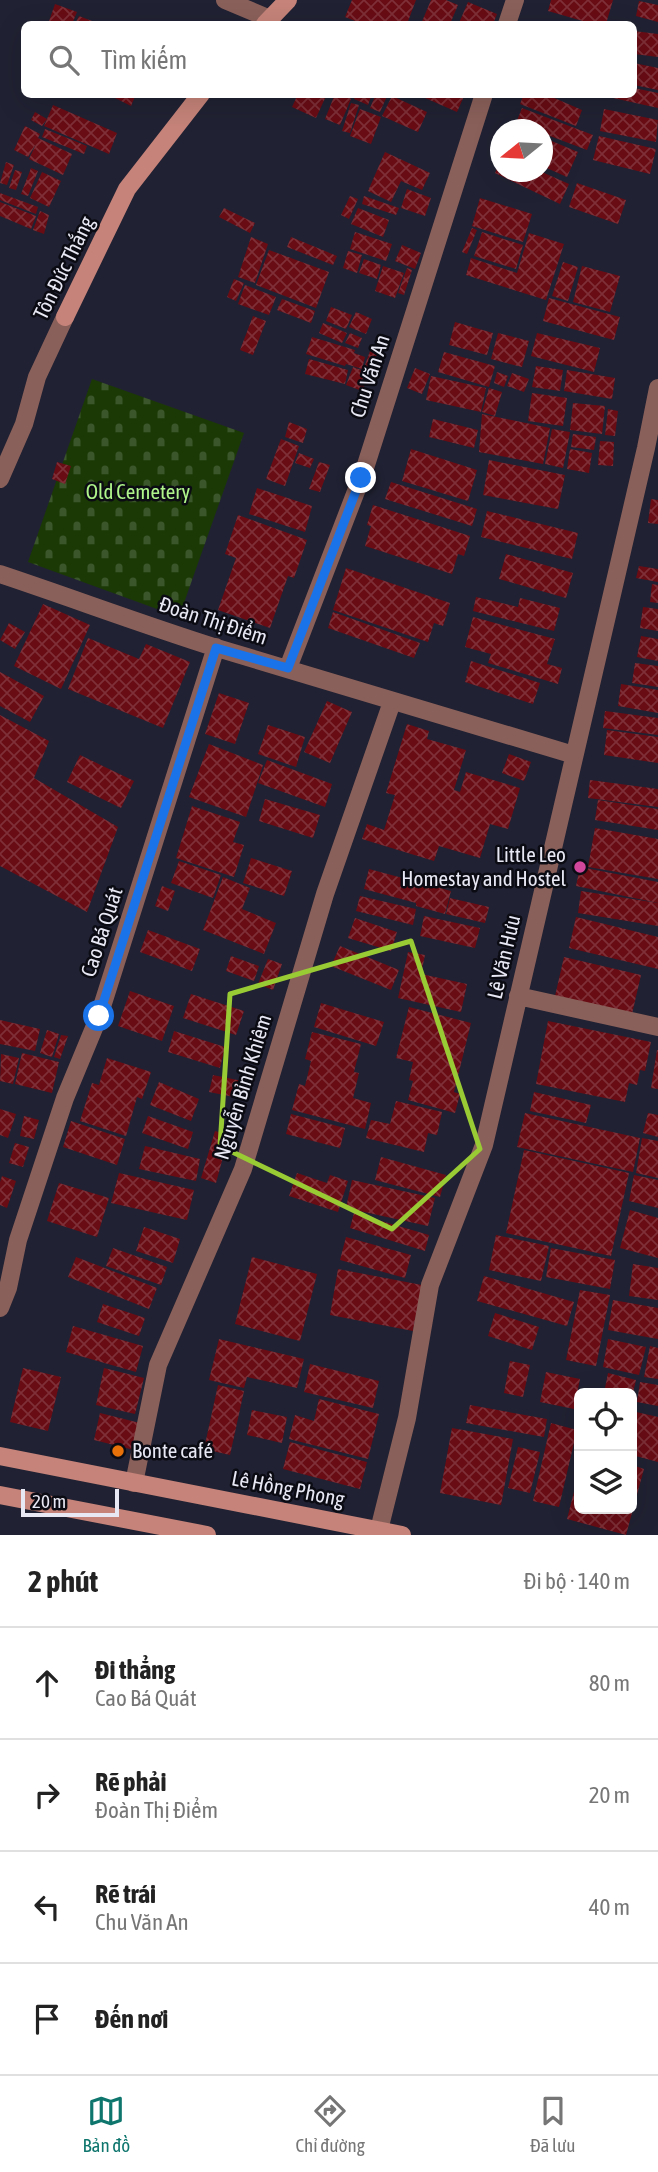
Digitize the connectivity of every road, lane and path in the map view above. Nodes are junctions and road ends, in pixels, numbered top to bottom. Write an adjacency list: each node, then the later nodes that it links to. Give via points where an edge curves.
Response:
1 (225, 0): 4 (street)
2 (288, 0): 5 (street)
3 (515, 0): 6 (street)
4 (265, 21)
5 (268, 21)
6 (508, 21)
7 (198, 98): 11 (street, Tôn Đức Thắng, via 127,189 37,377)
8 (483, 98): 14 (street, Chu Văn An, via 365,468)
9 (658, 388): 10 (street, Lê Văn Hưu)
10 (652, 449): 16 (street, Lê Văn Hưu)
11 (0, 480)
12 (0, 574): 13 (street, Đoàn Thị Điểm)
13 (216, 648): 14 (street, Đoàn Thị Điểm); 19 (street, Cao Bá Quát, via 99,1016 65,1098 18,1240)
14 (288, 668): 15 (street, Đoàn Thị Điểm)
15 (392, 702): 16 (street, Đoàn Thị Điểm); 21 (street, Nguyễn Bỉnh Khiêm, via 329,882 243,1170 158,1365)
16 (573, 755): 17 (street, Lê Văn Hưu)
17 (518, 996): 18 (street); 23 (street, Lê Văn Hưu, via 484,1145 430,1285 407,1418)
18 (658, 1027)
19 (0, 1308)
20 (0, 1456): 21 (street, Lê Hồng Phong)
21 (134, 1483): 23 (street, Lê Hồng Phong)
22 (0, 1495): 24 (street)
23 (379, 1531): 25 (street, Lê Hồng Phong)
24 (207, 1535)
25 (402, 1535)

